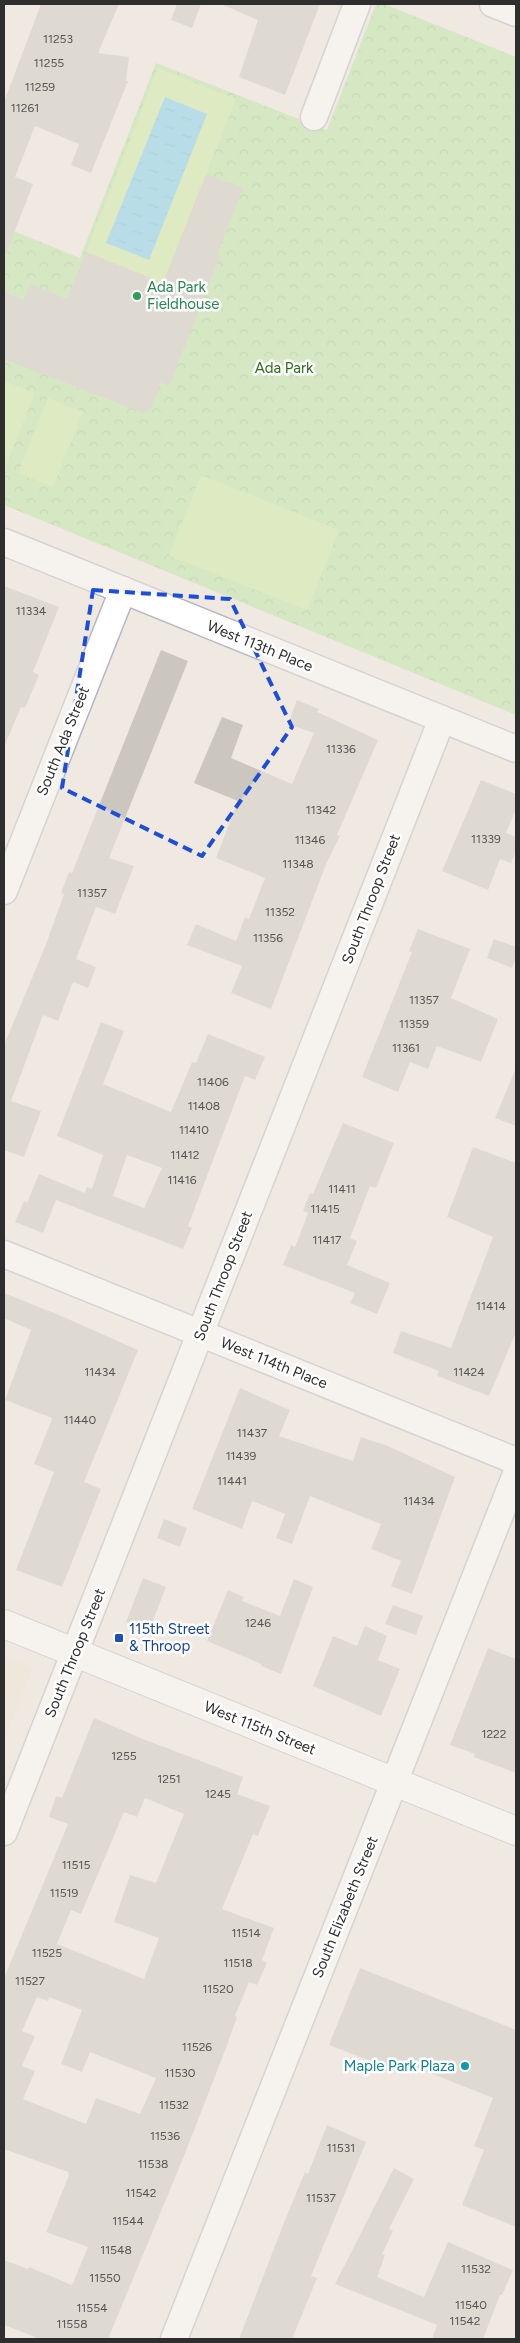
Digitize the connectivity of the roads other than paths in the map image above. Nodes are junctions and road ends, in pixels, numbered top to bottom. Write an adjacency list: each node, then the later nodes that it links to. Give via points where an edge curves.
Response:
1 (357, 4): 4 (street)
2 (493, 4): 3 (street)
3 (516, 13)
4 (314, 117)
5 (4, 542): 6 (street, West 113th Place)
6 (123, 590): 7 (street, West 113th Place); 9 (street, South Ada Street)
7 (442, 719): 8 (street, West 113th Place); 11 (street, South Throop Street)
8 (516, 749)
9 (4, 891)
10 (4, 1254): 11 (street, West 114th Place)
11 (200, 1334): 12 (street, West 114th Place); 15 (street, South Throop Street)
12 (516, 1461)
13 (516, 1474): 16 (street, South Elizabeth Street)
14 (4, 1624): 15 (street, West 115th Street)
15 (75, 1653): 16 (street, West 115th Street); 18 (street, South Throop Street)
16 (394, 1782): 17 (street, West 115th Street); 19 (street, South Elizabeth Street)
17 (516, 1831)
18 (4, 1832)
19 (174, 2339)

